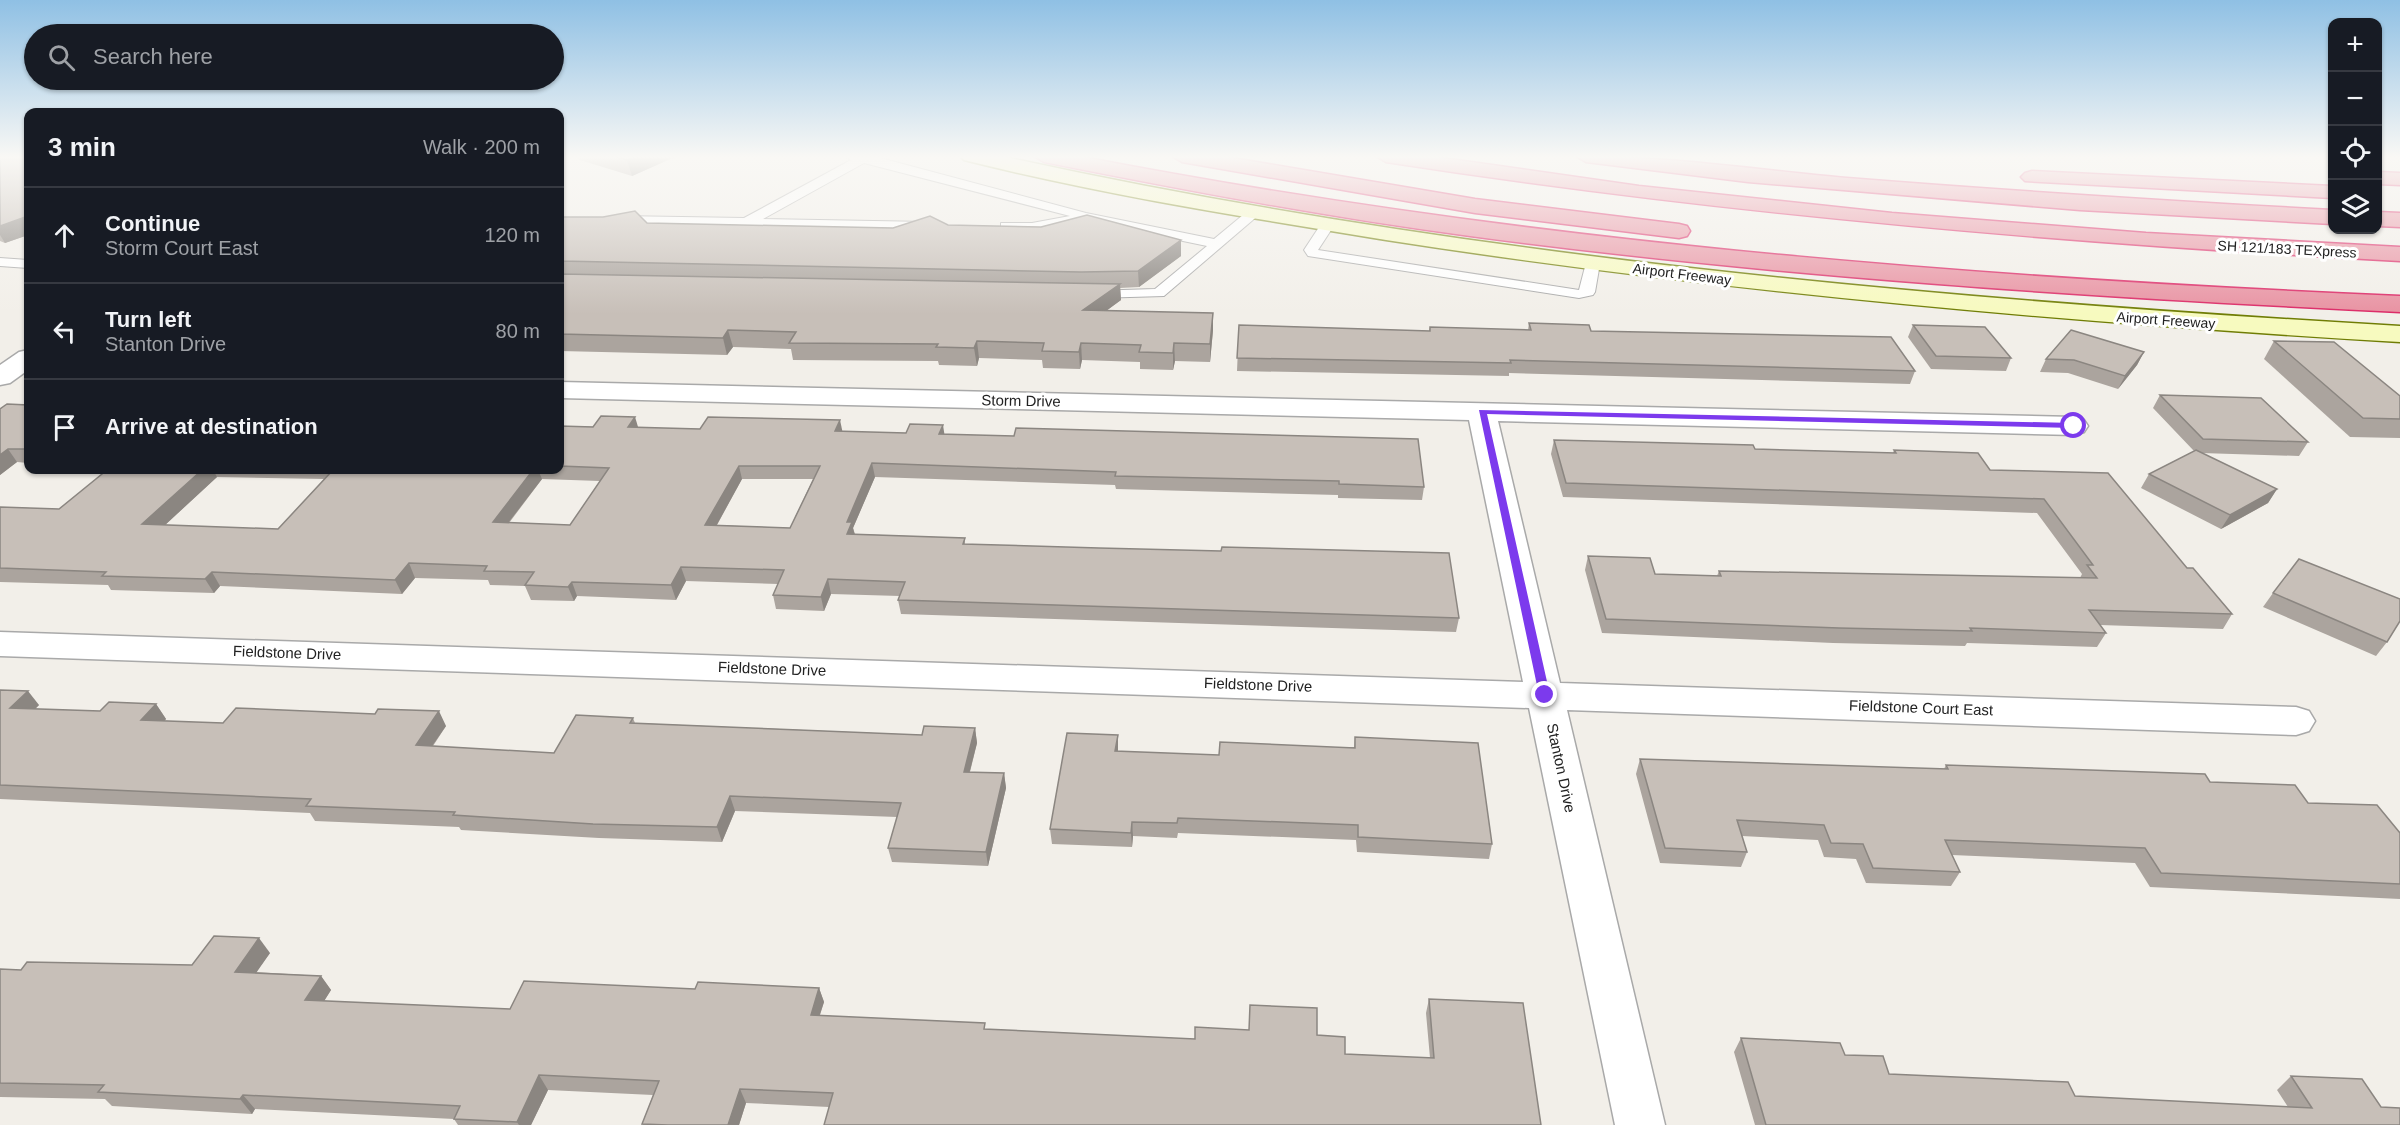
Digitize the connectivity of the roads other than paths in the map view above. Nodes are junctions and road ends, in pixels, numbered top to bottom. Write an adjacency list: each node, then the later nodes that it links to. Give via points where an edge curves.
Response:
1 (770, 208): 14 (lane)
2 (1054, 208): 9 (lane)
3 (1230, 208): 8 (main road, Airport Freeway)
4 (1332, 208): 27 (highway, via 1607,246 1882,272)
5 (1496, 208): 18 (highway)
6 (1785, 208): 21 (highway, SH 121/183 TEXpress, via 2116,238)
7 (2179, 208): 10 (highway)
8 (1254, 213): 15 (main road, Airport Freeway); 19 (lane)
9 (1086, 217): 17 (lane, via 1032,226); 19 (lane)
10 (2328, 217)
11 (2382, 219): 12 (highway)
12 (2400, 219)
13 (609, 220): 14 (lane)
14 (743, 224): 16 (lane)
15 (1328, 224): 23 (main road, Airport Freeway); 23 (lane, via 1311,250 1313,253 1579,294 1588,292)
16 (940, 226)
17 (986, 226)
18 (1700, 233)
19 (1218, 244): 26 (lane, via 1159,293)
20 (1818, 245): 25 (highway, via 2154,275)
21 (2400, 254)
22 (0, 262): 24 (lane)
23 (1593, 263): 28 (main road, Airport Freeway, via 1786,287 2023,309)
24 (24, 264)
25 (2400, 286)
26 (1082, 295)
27 (2400, 304)
28 (2400, 333)
29 (24, 361): 30 (street)
30 (0, 377): 31 (street)
31 (24, 377)
32 (564, 390): 33 (street, Storm Drive)
33 (1482, 412): 34 (street, Storm Drive); 36 (street, Stanton Drive)
34 (2074, 426)
35 (0, 644): 36 (street, Fieldstone Drive)
36 (1545, 695): 37 (street, Fieldstone Court East); 38 (street, Stanton Drive)
37 (2296, 721)
38 (1640, 1125)

